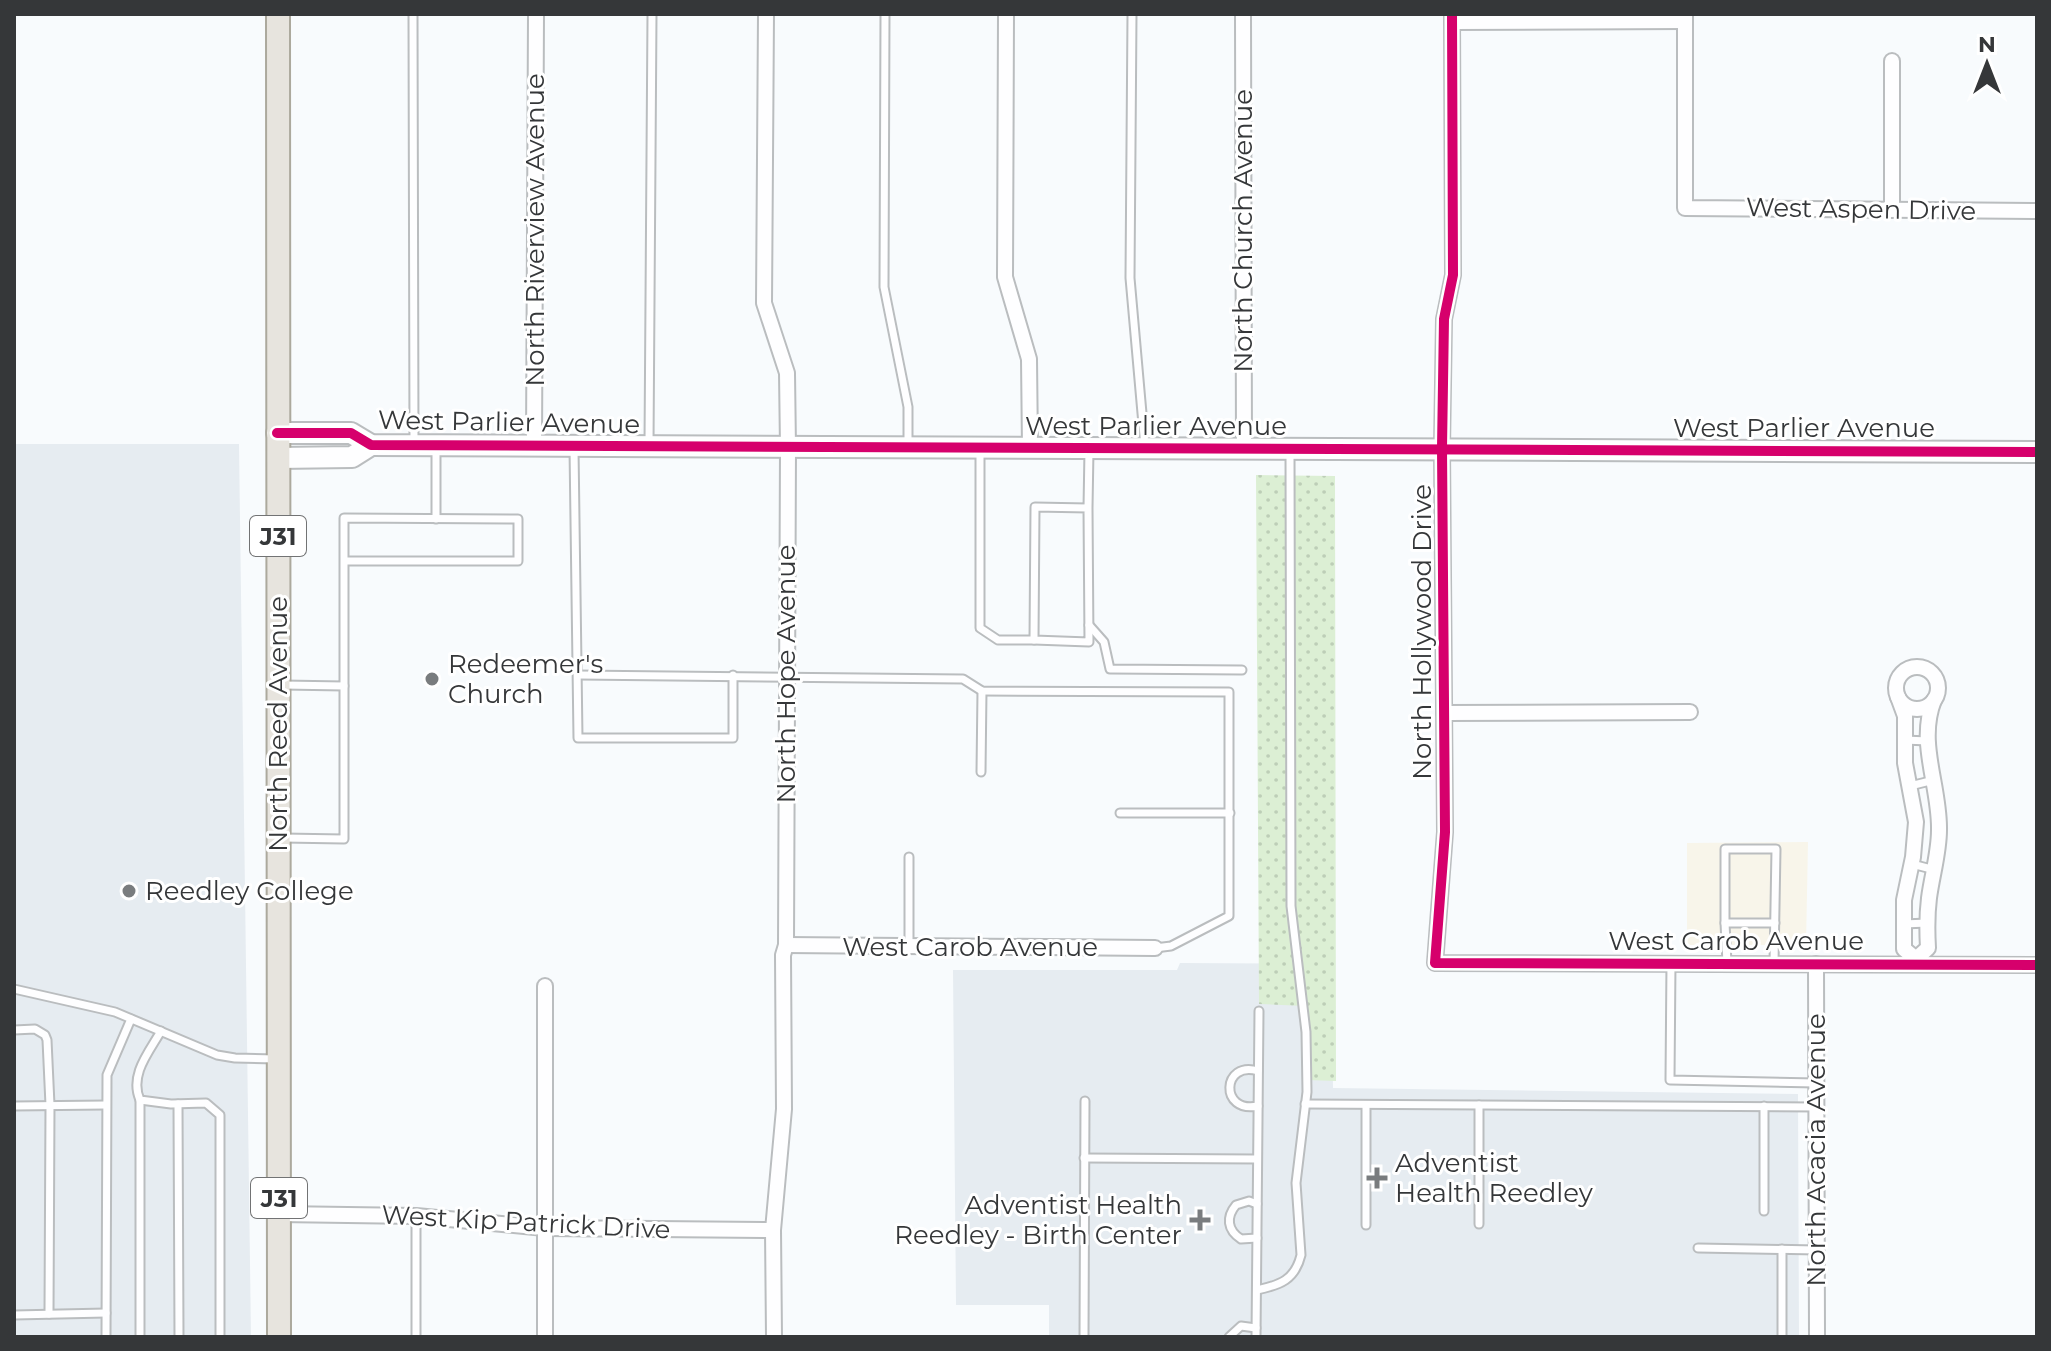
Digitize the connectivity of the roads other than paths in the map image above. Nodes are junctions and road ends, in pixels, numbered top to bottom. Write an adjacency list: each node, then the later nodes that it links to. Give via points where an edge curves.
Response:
1 (278, 14): 15 (main road, North Reed Avenue / J31)
2 (413, 14): 16 (lane)
3 (536, 14): 19 (street, North Riverview Avenue)
4 (652, 14): 21 (lane)
5 (766, 14): 22 (street, North Hope Avenue, via 764,303 787,373)
6 (885, 14): 23 (lane, via 884,287 908,407)
7 (1006, 14): 25 (street, via 1005,277 1029,359)
8 (1132, 14): 27 (lane, via 1130,278)
9 (1243, 14): 28 (street, North Church Avenue)
10 (1685, 17): 11 (street); 13 (street, West Aspen Drive, via 1685,208)
11 (1452, 18): 30 (street, North Hollywood Drive, via 1453,275 1444,319)
12 (1892, 61): 13 (street)
13 (1892, 210): 14 (street, West Aspen Drive)
14 (2037, 211)
15 (277, 433): 18 (street, West Parlier Avenue, via 351,433); 32 (main road, North Reed Avenue / J31)
16 (414, 444): 17 (street, West Parlier Avenue); 18 (street, West Parlier Avenue)
17 (436, 444): 19 (street, West Parlier Avenue); 34 (lane)
18 (371, 445): 32 (street, West Parlier Avenue, via 352,457)
19 (534, 445): 20 (street, West Parlier Avenue)
20 (574, 446): 21 (street, West Parlier Avenue); 41 (lane)
21 (649, 446): 22 (street, West Parlier Avenue)
22 (788, 448): 23 (street, West Parlier Avenue); 43 (street, North Hope Avenue)
23 (908, 448): 24 (street, West Parlier Avenue)
24 (980, 448): 25 (street, West Parlier Avenue); 37 (lane, via 980,628 998,640)
25 (1030, 448): 26 (street, West Parlier Avenue)
26 (1089, 448): 27 (street, West Parlier Avenue); 33 (lane)
27 (1145, 448): 28 (street, West Parlier Avenue)
28 (1244, 448): 29 (street, West Parlier Avenue)
29 (1290, 448): 30 (street, West Parlier Avenue); 88 (lane, via 1291,906 1306,1032)
30 (1442, 448): 31 (street, West Parlier Avenue); 50 (street, North Hollywood Drive)
31 (2037, 452)
32 (278, 458): 44 (main road, North Reed Avenue / J31)
33 (1088, 508): 36 (lane); 37 (lane, via 1035,507)
34 (436, 519): 35 (lane, via 344,518); 35 (lane, via 518,519 518,561)
35 (344, 561): 45 (lane)
36 (1089, 625): 38 (lane); 39 (lane)
37 (1034, 640): 38 (lane)
38 (1089, 642): 39 (lane)
39 (1104, 642): 40 (lane, via 1110,669)
40 (1242, 670)
41 (578, 675): 42 (lane); 42 (lane, via 578,738 733,738)
42 (733, 675): 43 (lane)
43 (786, 678): 46 (lane, via 963,679); 66 (street, North Hope Avenue)
44 (278, 685): 45 (lane); 58 (main road, North Reed Avenue / J31)
45 (344, 686): 58 (lane, via 344,839)
46 (982, 691): 53 (lane); 57 (lane, via 1229,692)
47 (1898, 697): 48 (street, via 1915,708); 48 (street, via 1900,676 1919,667 1936,679); 51 (street, via 1905,716)
48 (1934, 700): 52 (street)
49 (1690, 712): 50 (street)
50 (1444, 713): 70 (street, North Hollywood Drive, via 1445,832)
51 (1904, 740): 52 (lane); 55 (street)
52 (1928, 741): 54 (street)
53 (981, 772)
54 (1934, 780): 55 (lane); 61 (street, via 1939,824)
55 (1910, 786): 60 (street, via 1916,822)
56 (1120, 813): 57 (lane)
57 (1230, 813): 68 (lane, via 1229,916 1171,946)
58 (279, 838): 82 (main road, North Reed Avenue / J31)
59 (909, 857): 67 (lane)
60 (1912, 864): 61 (lane); 65 (street)
61 (1935, 870): 64 (street)
62 (1725, 923): 63 (lane); 63 (lane, via 1725,849 1776,849); 72 (lane)
63 (1775, 923): 73 (lane)
64 (1927, 923): 65 (lane); 69 (street, via 1928,948)
65 (1904, 924): 69 (street, via 1904,949)
66 (786, 945): 67 (street, West Carob Avenue); 106 (street, North Hope Avenue, via 784,1109)
67 (909, 946): 68 (street, West Carob Avenue)
68 (1155, 948)
69 (1916, 962): 74 (street, West Carob Avenue); 75 (street, West Carob Avenue)
70 (1435, 963): 71 (street, West Carob Avenue)
71 (1671, 963): 72 (street, West Carob Avenue); 84 (lane, via 1670,1080)
72 (1727, 963): 73 (street, West Carob Avenue)
73 (1774, 963): 74 (street, West Carob Avenue)
74 (1816, 964): 84 (street, North Acacia Avenue)
75 (2037, 965)
76 (545, 986): 105 (street)
77 (14, 989): 79 (lane)
78 (1259, 1011): 83 (lane)
79 (131, 1019): 81 (lane); 90 (lane, via 107,1075)
80 (14, 1030): 89 (lane, via 35,1029 45,1035)
81 (161, 1031): 82 (lane, via 217,1055); 85 (lane, via 136,1075)
82 (278, 1059): 101 (main road, North Reed Avenue / J31)
83 (1258, 1071): 94 (lane); 94 (lane, via 1237,1073 1229,1091 1241,1106)
84 (1816, 1083): 96 (street, North Acacia Avenue)
85 (140, 1100): 87 (lane); 117 (lane)
86 (1085, 1101): 97 (lane)
87 (178, 1104): 118 (lane); 119 (lane, via 206,1103 220,1115)
88 (1305, 1104): 91 (lane); 111 (lane, via 1296,1183 1299,1265 1278,1285)
89 (50, 1105): 90 (lane); 93 (lane); 113 (lane)
90 (106, 1105): 112 (lane)
91 (1366, 1105): 92 (lane); 104 (lane)
92 (1479, 1105): 95 (lane); 103 (lane)
93 (14, 1106)
94 (1258, 1106): 98 (lane)
95 (1764, 1106): 96 (lane); 100 (lane)
96 (1816, 1107): 110 (street, North Acacia Avenue)
97 (1084, 1158): 98 (lane); 124 (lane)
98 (1257, 1159): 99 (lane)
99 (1257, 1204): 107 (lane); 107 (lane, via 1236,1205 1229,1216 1231,1230 1241,1239)
100 (1764, 1211)
101 (279, 1214): 102 (street, West Kip Patrick Drive); 120 (main road, North Reed Avenue / J31)
102 (416, 1216): 105 (street, West Kip Patrick Drive); 121 (lane)
103 (1479, 1224)
104 (1366, 1225)
105 (545, 1228): 106 (street, West Kip Patrick Drive); 122 (street)
106 (773, 1230): 123 (street, North Hope Avenue)
107 (1257, 1238): 111 (lane)
108 (1698, 1248): 109 (lane)
109 (1782, 1249): 110 (lane); 126 (lane)
110 (1817, 1250): 127 (street, North Acacia Avenue)
111 (1257, 1290): 115 (lane)
112 (106, 1313): 113 (lane); 116 (lane)
113 (49, 1314): 114 (lane)
114 (14, 1315)
115 (1256, 1332): 125 (lane, via 1241,1326)
116 (106, 1337)
117 (140, 1337)
118 (179, 1337)
119 (220, 1337)
120 (279, 1337)
121 (416, 1337)
122 (545, 1337)
123 (774, 1337)
124 (1084, 1337)
125 (1229, 1337)
126 (1782, 1337)
127 (1817, 1337)

